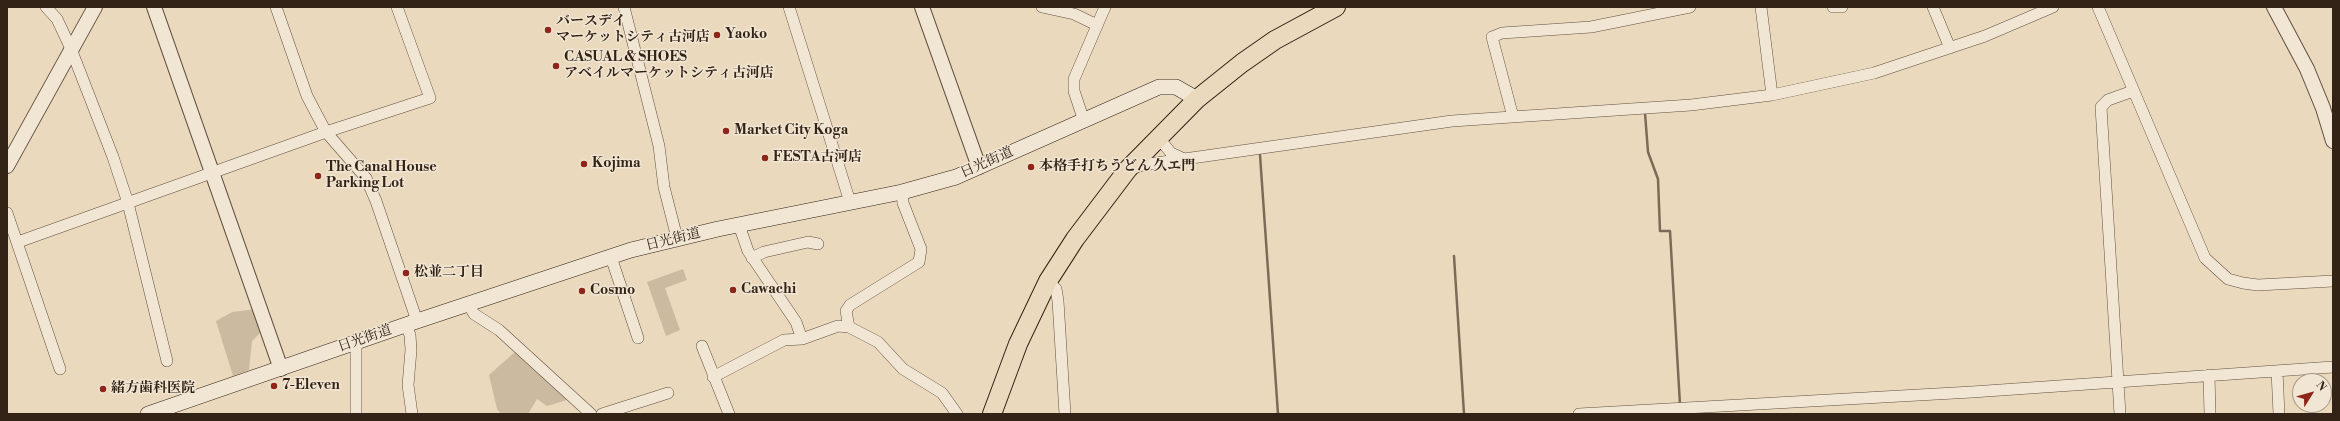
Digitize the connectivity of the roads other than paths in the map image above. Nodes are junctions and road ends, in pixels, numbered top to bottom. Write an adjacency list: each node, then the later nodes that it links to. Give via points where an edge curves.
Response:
1 (46, 7): 21 (street)
2 (58, 7): 21 (street)
3 (96, 7): 24 (street)
4 (154, 7): 38 (street)
5 (276, 7): 31 (street, via 307,96)
6 (397, 7): 31 (street, via 430,98)
7 (624, 7): 44 (street, via 659,146 664,187)
8 (788, 7): 40 (street)
9 (922, 7): 36 (street)
10 (1042, 7): 22 (street, via 1074,14)
11 (1105, 7): 22 (street)
12 (1336, 7): 27 (highway, via 1274,40)
13 (1690, 7): 29 (street, via 1591,28 1502,33 1492,37)
14 (1761, 7): 26 (street)
15 (1832, 7): 16 (street)
16 (1842, 7)
17 (1933, 7): 23 (street)
18 (2053, 7): 23 (street, via 2021,22)
19 (2098, 7): 25 (street)
20 (2274, 7): 28 (street)
21 (57, 19): 24 (street)
22 (1097, 25): 30 (street, via 1074,79 1074,91)
23 (1950, 48): 26 (street, via 1874,73)
24 (71, 49): 35 (street); 41 (street, via 113,156)
25 (2132, 91): 50 (street, via 2205,258 2215,270 2228,279 2258,285); 65 (street, via 2108,100 2102,107)
26 (1772, 95): 29 (street, via 1691,105)
27 (1197, 99): 30 (main road, 日光街道, via 1176,87 1159,87); 32 (highway)
28 (2328, 107): 33 (street)
29 (1513, 117): 34 (street, via 1452,121)
30 (1084, 121): 36 (main road, 日光街道)
31 (326, 132): 38 (street); 52 (street, via 366,178 376,201)
32 (1158, 137): 34 (street, via 1171,153); 37 (highway)
33 (2333, 141)
34 (1184, 159): 37 (street)
35 (7, 166)
36 (979, 168): 39 (main road, 日光街道, via 940,183)
37 (1128, 169): 49 (highway, via 1075,239)
38 (212, 172): 41 (street); 61 (street)
39 (902, 192): 40 (main road, 日光街道); 53 (street, via 903,203 921,249 919,262 850,305 846,311)
40 (850, 202): 43 (main road, 日光街道)
41 (128, 203): 45 (street); 58 (street)
42 (7, 213): 45 (street)
43 (739, 225): 44 (main road, 日光街道); 48 (street)
44 (677, 238): 47 (main road, 日光街道)
45 (18, 242): 60 (street)
46 (818, 244): 48 (street, via 808,242 764,252)
47 (611, 257): 51 (main road, 日光街道); 54 (street)
48 (752, 258): 55 (street, via 796,322)
49 (1048, 281): 75 (highway, via 1018,344); 76 (street, via 1056,289 1058,301)
50 (2333, 281)
51 (468, 304): 52 (main road, 日光街道); 71 (street, via 474,314 499,330)
52 (412, 323): 56 (main road, 日光街道); 70 (street, via 408,385)
53 (849, 327): 55 (street, via 838,326); 74 (street, via 878,342 904,369 942,393)
54 (638, 338)
55 (802, 339): 64 (street, via 784,340)
56 (356, 343): 61 (main road, 日光街道); 69 (street)
57 (702, 346): 64 (street)
58 (167, 360)
59 (2333, 367): 62 (street)
60 (60, 369)
61 (281, 369): 67 (main road, 日光街道)
62 (2276, 371): 63 (street); 80 (street)
63 (2209, 375): 65 (street); 79 (street)
64 (714, 377): 73 (street)
65 (2117, 381): 77 (street, via 1972,392 1790,400); 78 (street)
66 (668, 393): 72 (street)
67 (170, 410): 68 (main road, 日光街道)
68 (148, 414)
69 (356, 414)
70 (412, 414)
71 (591, 414)
72 (602, 414)
73 (729, 414)
74 (957, 414)
75 (992, 414)
76 (1065, 414)
77 (1579, 414)
78 (2120, 414)
79 (2210, 414)
80 (2279, 414)

